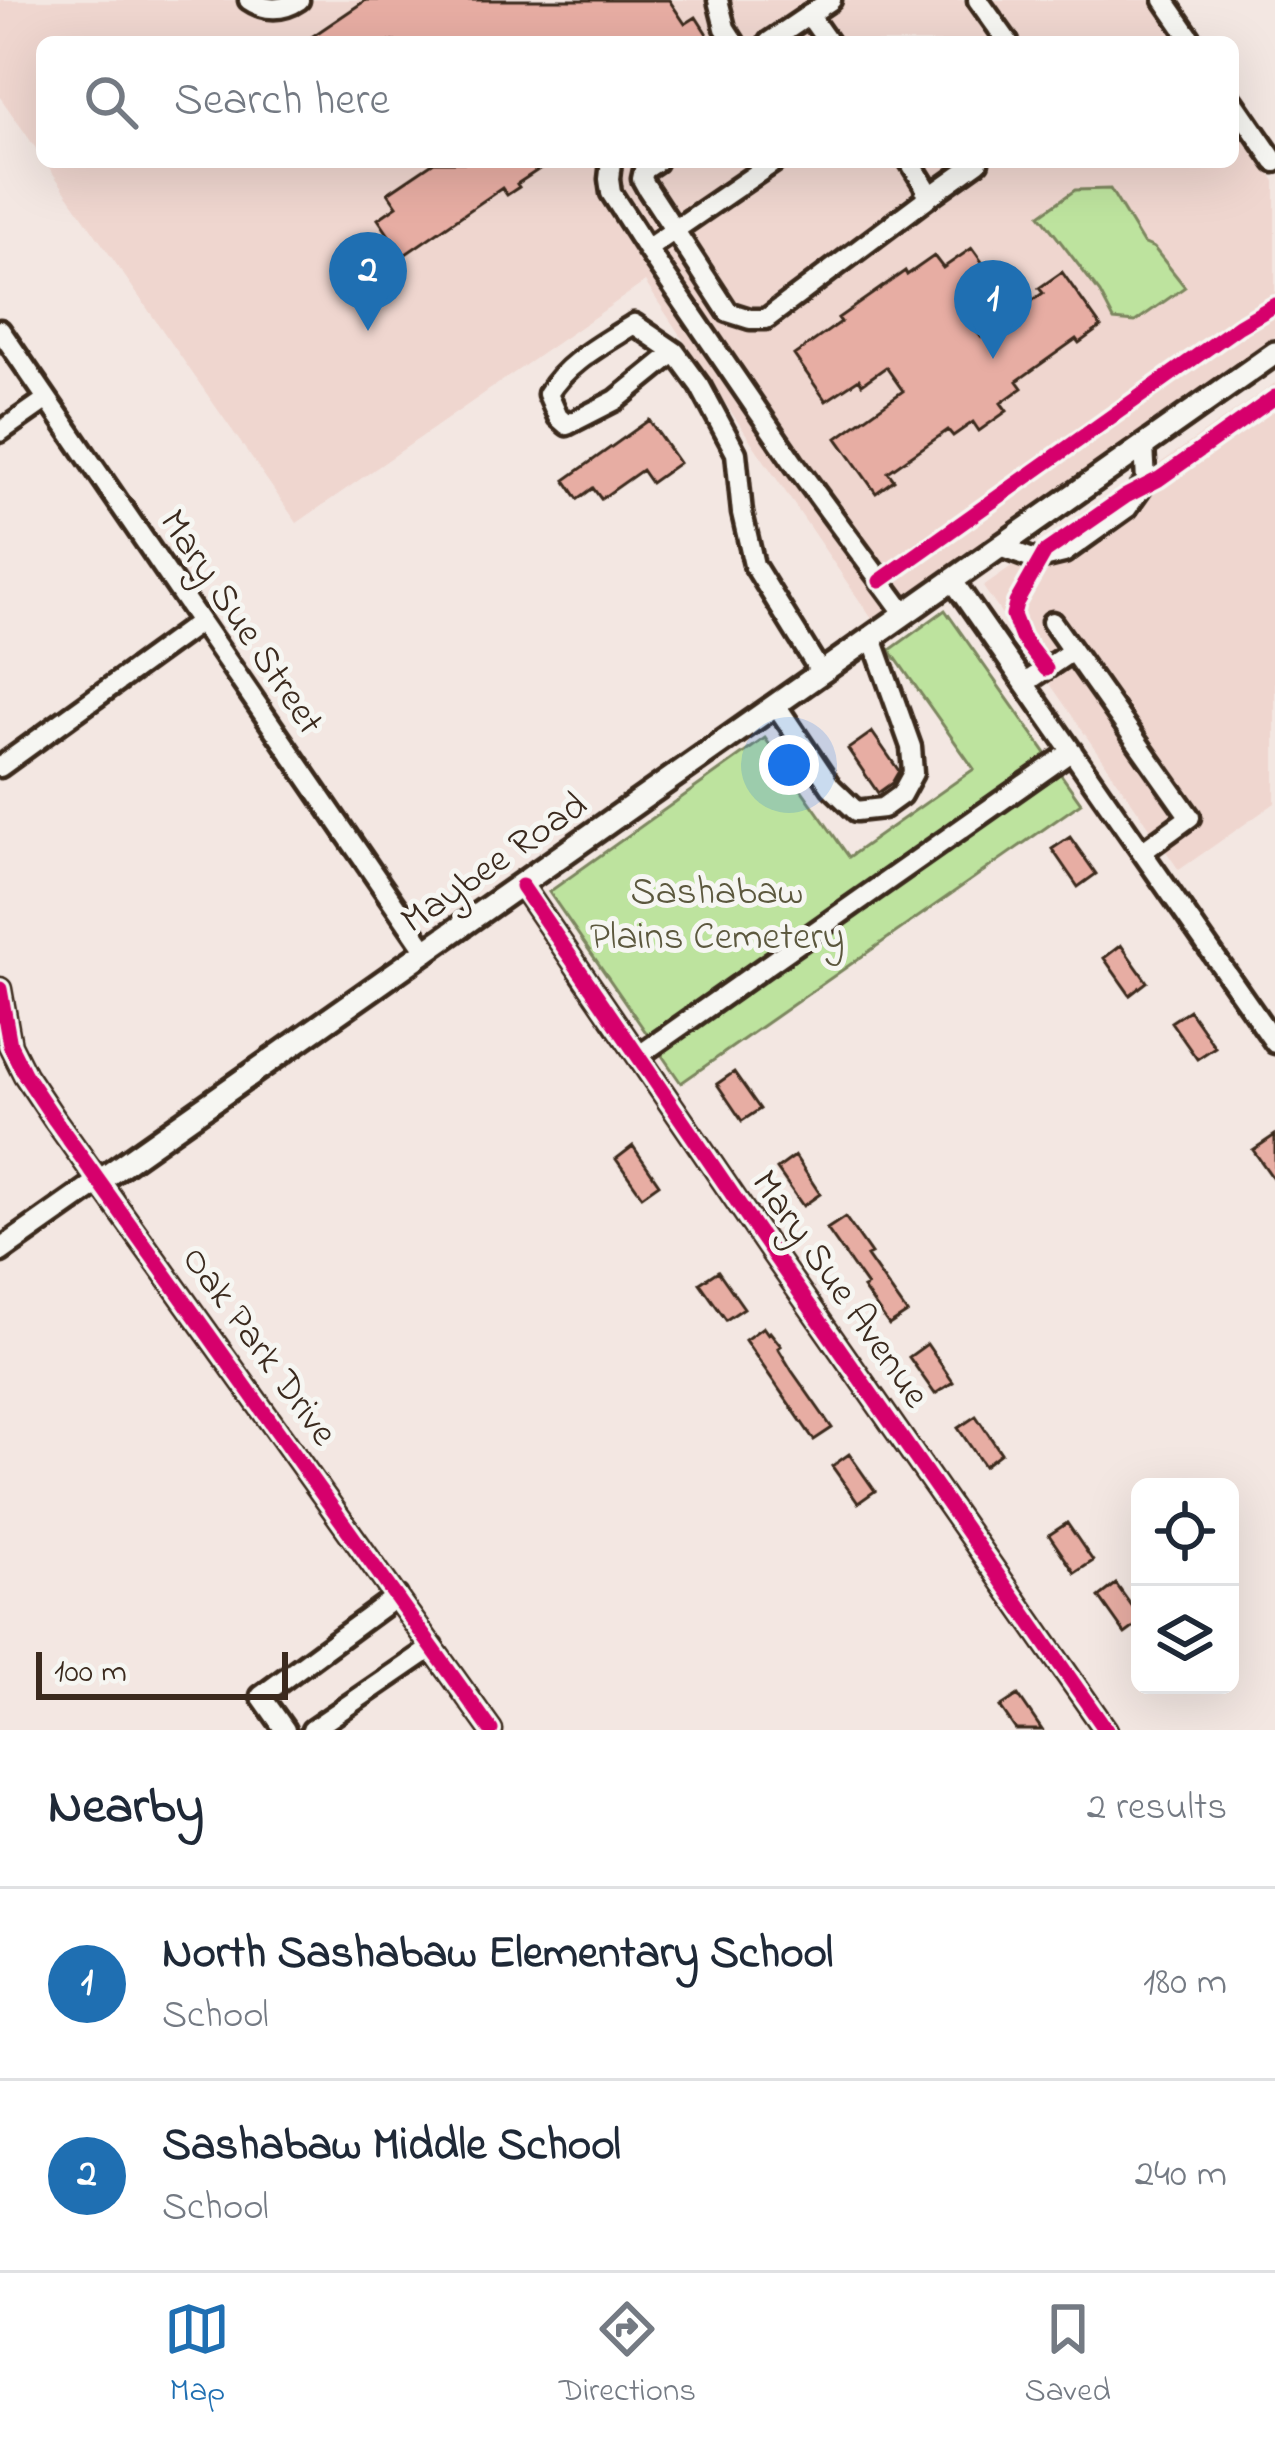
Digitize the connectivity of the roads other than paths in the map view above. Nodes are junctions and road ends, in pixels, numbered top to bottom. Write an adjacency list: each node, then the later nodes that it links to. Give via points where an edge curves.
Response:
1 (248, 0): 2 (street, via 272,10)
2 (299, 0)
3 (718, 0): 8 (street)
4 (831, 0): 7 (street)
5 (978, 0): 11 (street)
6 (1164, 0): 12 (street)
7 (809, 15): 9 (street); 10 (street)
8 (730, 36)
9 (778, 36)
10 (824, 36)
11 (1004, 36)
12 (1189, 36)
13 (1239, 109): 14 (street)
14 (1275, 162)
15 (610, 168): 22 (street, via 611,193)
16 (647, 168): 21 (street, via 642,179)
17 (766, 168): 21 (street)
18 (914, 168): 20 (street)
19 (970, 168): 20 (street)
20 (926, 199): 21 (street, via 766,319 728,312)
21 (675, 232): 22 (street)
22 (647, 249): 31 (street)
23 (0, 330): 26 (street, Mary Sue Street)
24 (675, 352): 24 (street, via 634,324 556,381 548,394 558,417 567,425 616,400); 36 (street, via 736,453 754,565)
25 (1275, 353): 28 (main road, Maybee Road)
26 (47, 399): 27 (street); 32 (street, Mary Sue Street)
27 (0, 432)
28 (1144, 446): 29 (main road, Maybee Road); 29 (street, via 1146,481 1127,508 1064,553 1035,560)
29 (1000, 548): 30 (main road, Maybee Road)
30 (953, 580): 31 (main road, Maybee Road); 37 (street)
31 (905, 614): 34 (main road, Maybee Road)
32 (200, 622): 40 (street); 43 (street, Mary Sue Street)
33 (1052, 622): 35 (street)
34 (872, 638): 36 (main road, Maybee Road); 38 (street, via 913,773 883,808 856,811 831,788)
35 (1072, 651): 37 (street); 41 (street, via 1190,818)
36 (821, 674): 38 (main road, Maybee Road)
37 (1025, 683): 39 (street)
38 (776, 705): 42 (main road, Maybee Road)
39 (1072, 751): 41 (street); 46 (street)
40 (0, 767)
41 (1142, 852): 45 (street)
42 (522, 886): 43 (main road, Maybee Road); 46 (street, Mary Sue Avenue)
43 (427, 952): 47 (main road, Maybee Road)
44 (0, 989): 47 (street, Oak Park Drive, via 17,1060)
45 (1275, 1042)
46 (638, 1056): 54 (street, Mary Sue Avenue)
47 (100, 1182): 48 (main road, Maybee Road); 49 (street, Oak Park Drive)
48 (0, 1251)
49 (397, 1596): 50 (street, Oak Park Drive); 51 (street, via 261,1696)
50 (433, 1647): 52 (street); 53 (street, Oak Park Drive)
51 (284, 1730)
52 (312, 1730)
53 (491, 1730)
54 (1106, 1730)

